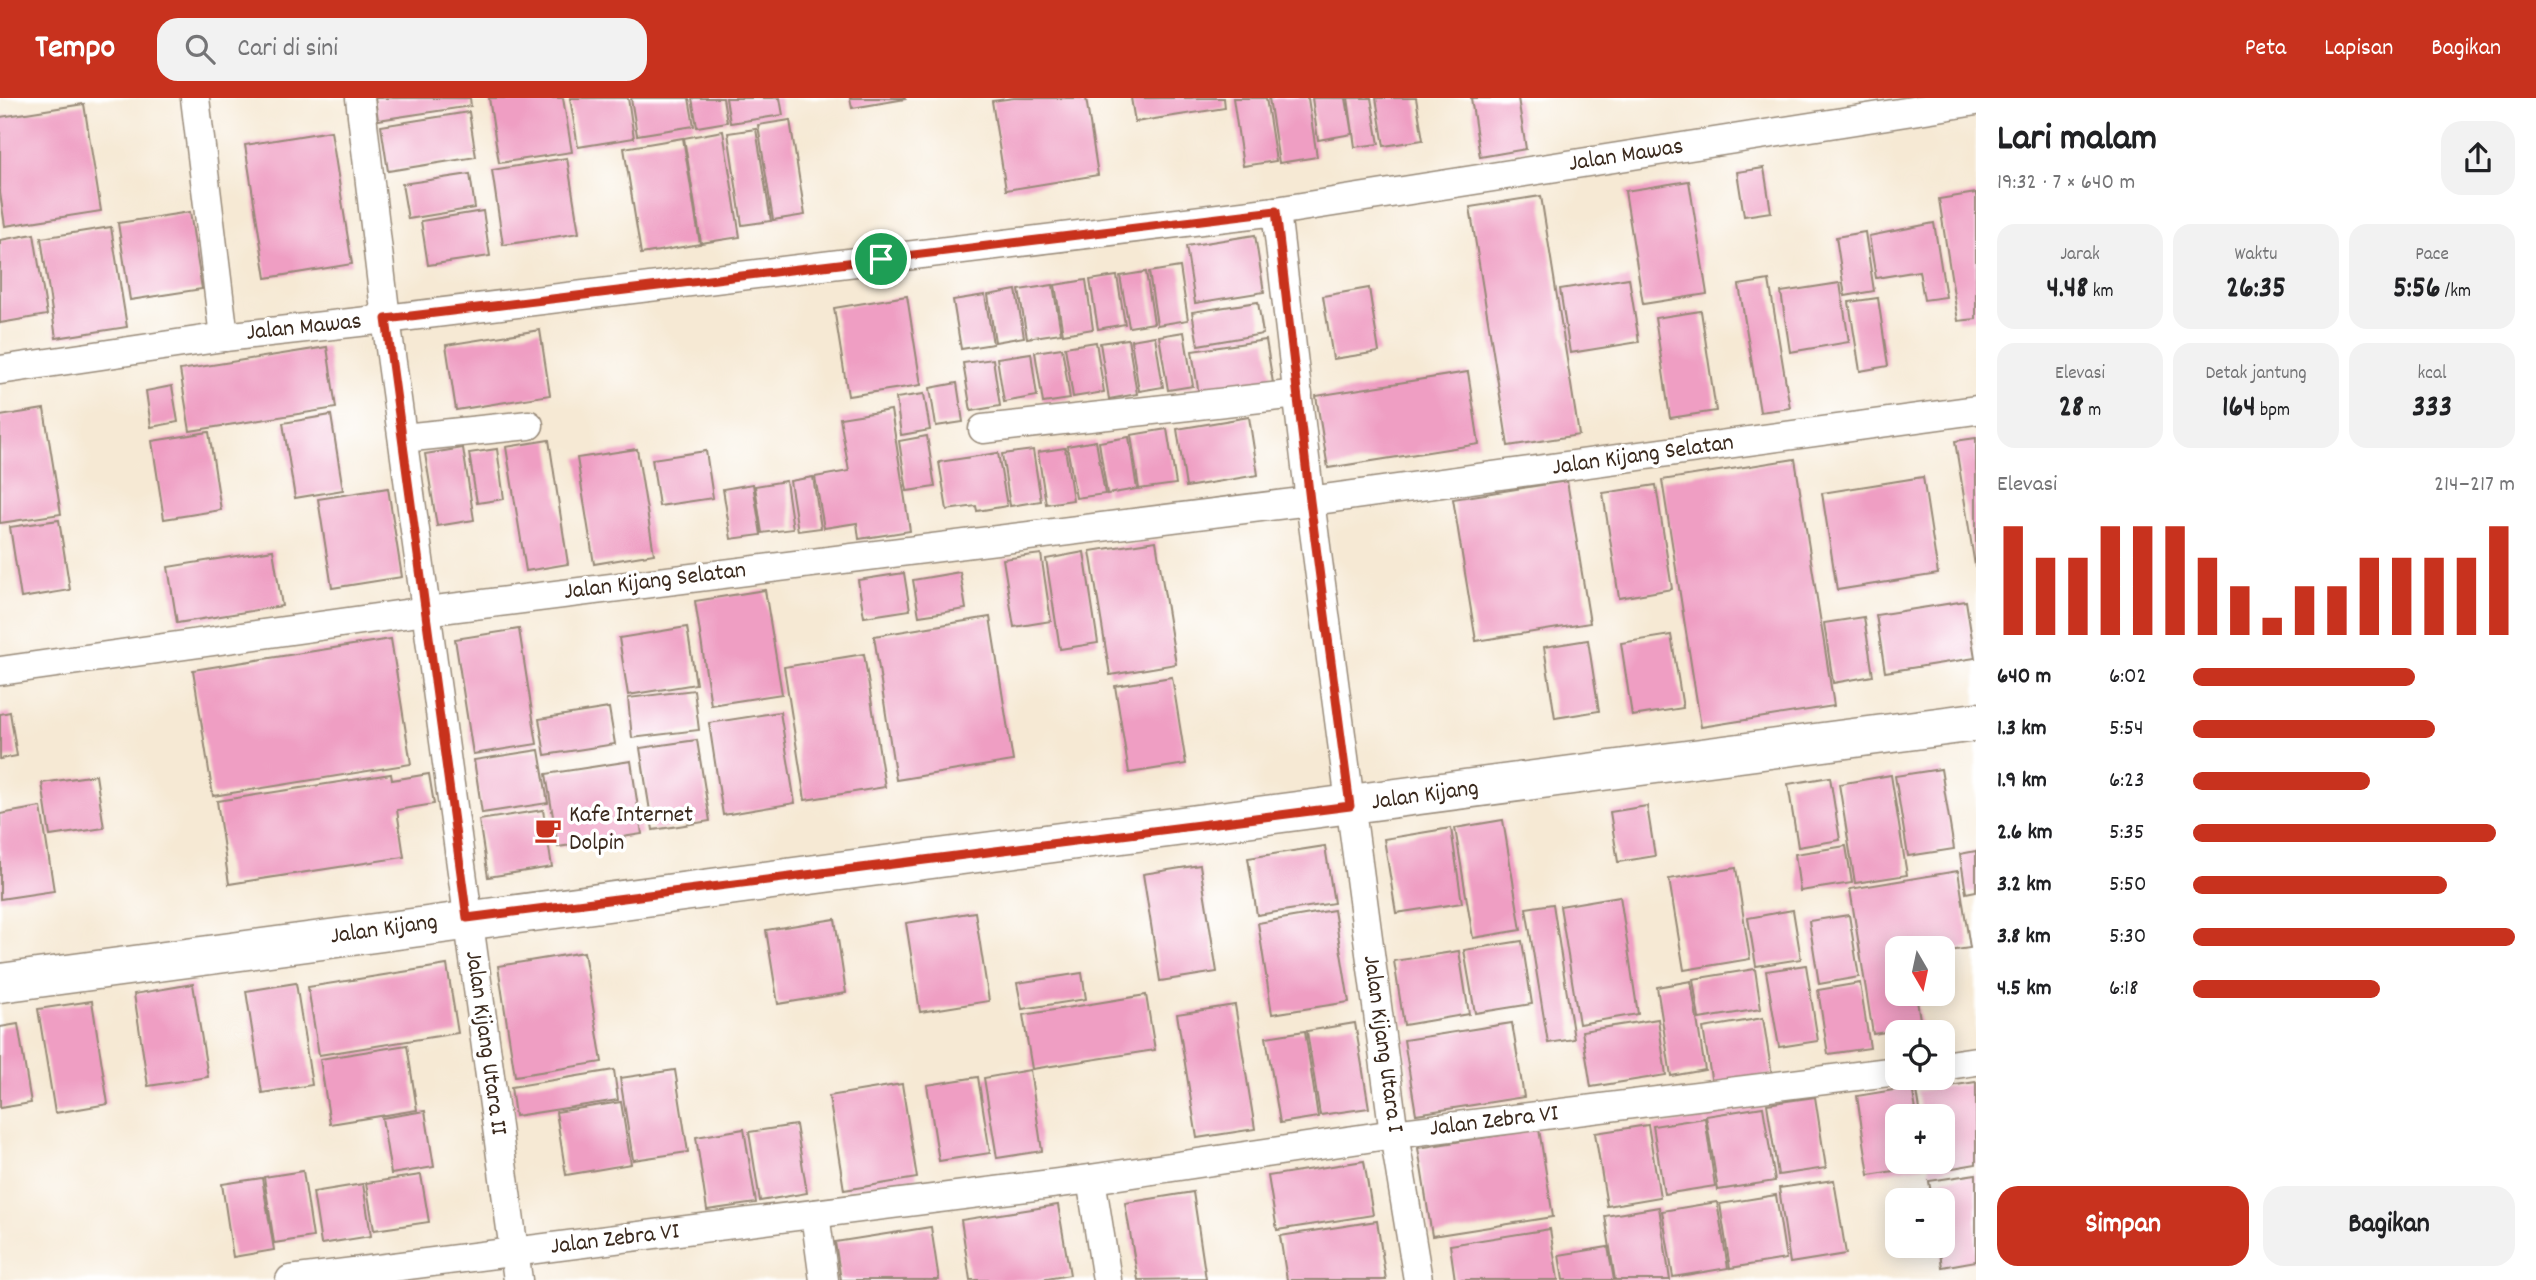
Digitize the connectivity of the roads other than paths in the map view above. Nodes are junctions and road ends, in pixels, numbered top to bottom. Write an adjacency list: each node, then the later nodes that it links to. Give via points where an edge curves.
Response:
1 (195, 98): 6 (street)
2 (360, 98): 5 (street, Jalan Kijang Utara II)
3 (1976, 101): 4 (street, Jalan Mawas)
4 (1276, 211): 5 (street, Jalan Mawas); 8 (street)
5 (386, 319): 6 (street, Jalan Mawas); 12 (street, Jalan Kijang Utara II)
6 (223, 337): 7 (street, Jalan Mawas)
7 (0, 370)
8 (1298, 394): 11 (street); 13 (street)
9 (1976, 410): 13 (street, Jalan Kijang Selatan)
10 (529, 425): 12 (street)
11 (983, 429)
12 (403, 438): 14 (street, Jalan Kijang Utara II)
13 (1310, 501): 14 (street, Jalan Kijang Selatan); 17 (street)
14 (426, 611): 15 (street, Jalan Kijang Selatan); 18 (street, Jalan Kijang Utara II)
15 (0, 671)
16 (1976, 722): 17 (street, Jalan Kijang)
17 (1350, 806): 18 (street, Jalan Kijang); 23 (street, Jalan Kijang Utara I)
18 (467, 918): 19 (street, Jalan Kijang); 26 (street, Jalan Kijang Utara II)
19 (0, 983)
20 (1976, 1061): 21 (street)
21 (1955, 1064)
22 (1885, 1073): 23 (street, Jalan Zebra VI)
23 (1394, 1134): 24 (street, Jalan Zebra VI); 30 (street, Jalan Kijang Utara I)
24 (1091, 1179): 25 (street, Jalan Zebra VI); 29 (street)
25 (815, 1214): 26 (street, Jalan Zebra VI); 28 (street)
26 (516, 1266): 27 (street, Jalan Zebra VI)
27 (290, 1280)
28 (824, 1280)
29 (1107, 1280)
30 (1418, 1280)

